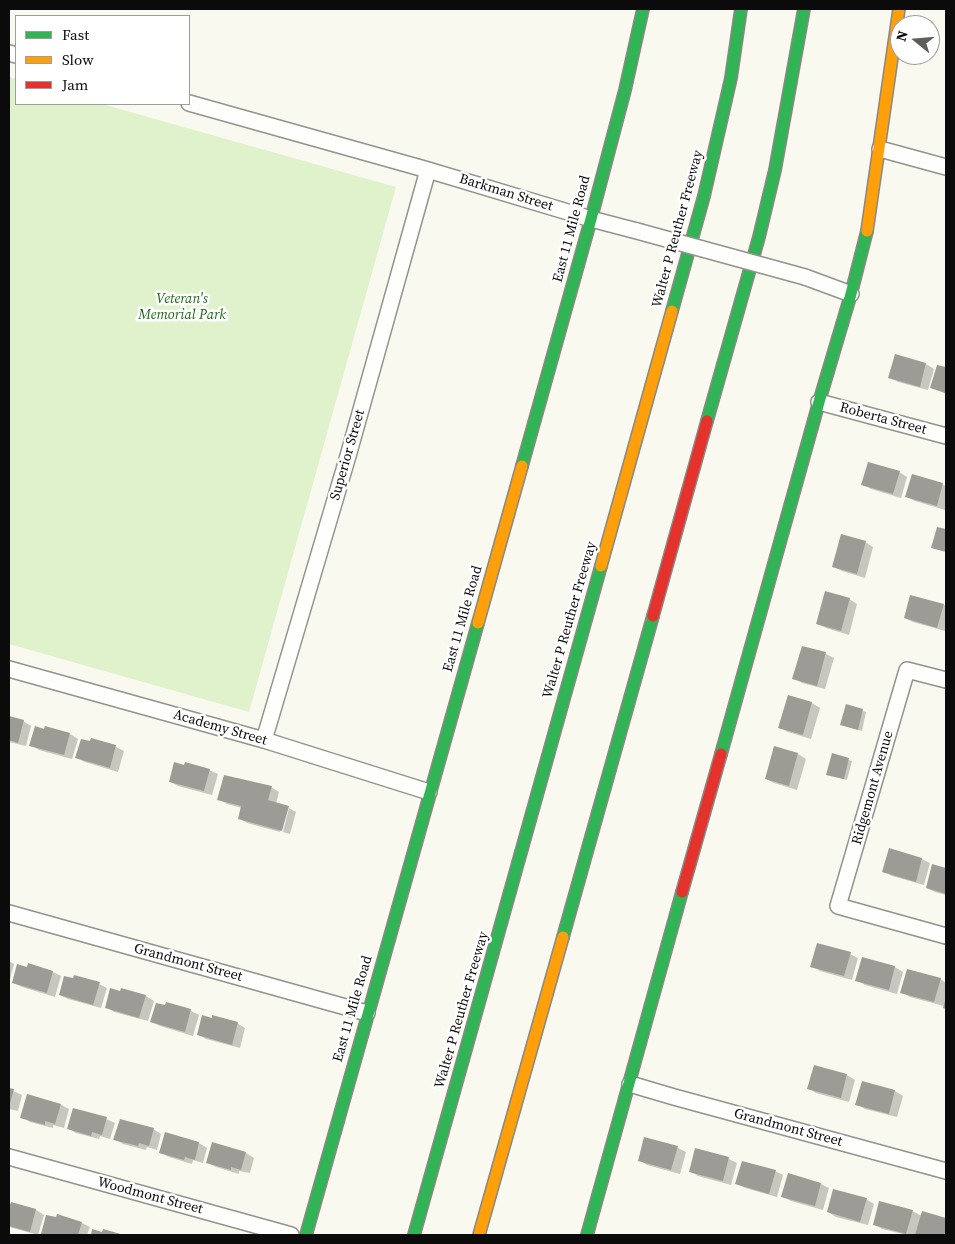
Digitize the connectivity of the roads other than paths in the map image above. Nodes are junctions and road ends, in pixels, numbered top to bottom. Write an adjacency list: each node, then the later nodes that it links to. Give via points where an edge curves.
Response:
1 (643, 9): 9 (main road, East 11 Mile Road)
2 (741, 9): 25 (main road, Walter P Reuther Freeway, via 731,78 704,196)
3 (804, 9): 26 (main road, via 775,170 759,237)
4 (899, 9): 6 (main road)
5 (190, 103): 8 (street, Barkman Street)
6 (880, 149): 7 (street); 10 (main road, via 869,224)
7 (946, 167)
8 (428, 170): 9 (street, Barkman Street); 15 (street, Superior Street)
9 (591, 219): 10 (street, Barkman Street, bridge, via 805,277); 16 (main road, East 11 Mile Road)
10 (851, 294): 11 (main road)
11 (819, 402): 12 (street, Roberta Street); 20 (main road)
12 (946, 436)
13 (9, 669): 15 (street, Academy Street)
14 (946, 680): 18 (street, Ridgemont Avenue, via 907,670 838,906)
15 (264, 740): 16 (street, Academy Street)
16 (429, 792): 19 (main road, East 11 Mile Road)
17 (9, 913): 19 (street, Grandmont Street)
18 (946, 936)
19 (367, 1013): 24 (main road, East 11 Mile Road)
20 (630, 1084): 22 (street, Grandmont Street); 27 (main road)
21 (9, 1157): 23 (street, Woodmont Street)
22 (946, 1171)
23 (291, 1235)
24 (306, 1235)
25 (414, 1235)
26 (479, 1235)
27 (587, 1235)

